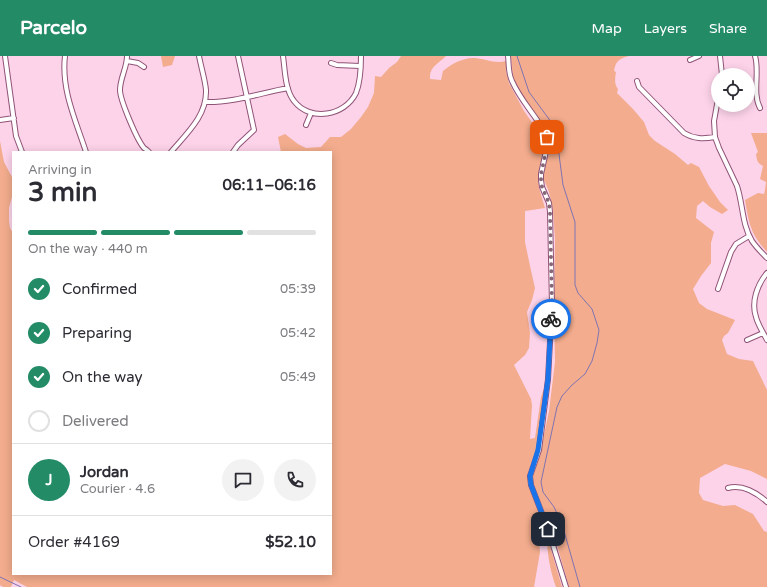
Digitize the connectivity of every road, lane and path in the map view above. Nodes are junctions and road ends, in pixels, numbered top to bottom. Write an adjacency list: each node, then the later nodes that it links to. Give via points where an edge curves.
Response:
1 (5, 56): 24 (street)
2 (66, 56): 29 (street, via 66,91)
3 (199, 56): 20 (street, via 206,89)
4 (238, 56): 19 (street)
5 (283, 56): 18 (street)
6 (361, 56): 14 (street)
7 (508, 56): 42 (street, via 511,80 542,128 548,142 541,180 550,212 552,305 548,379 538,450 530,479)
8 (699, 56): 12 (street)
9 (720, 56): 16 (street)
10 (755, 56): 21 (street, via 757,100)
11 (127, 58): 15 (street); 30 (street, via 120,90 121,97 139,139)
12 (690, 60)
13 (331, 63): 14 (street)
14 (360, 66): 23 (street, via 357,89 349,103 330,114)
15 (144, 67)
16 (721, 68)
17 (637, 81): 27 (street, via 639,87 684,133 700,139)
18 (288, 88): 19 (street); 23 (street, via 298,106)
19 (247, 96): 20 (street); 32 (street, via 254,130)
20 (205, 102): 31 (street, via 198,119)
21 (760, 108)
22 (716, 112): 27 (street)
23 (311, 113): 26 (street)
24 (14, 118): 25 (street); 28 (street, via 16,136)
25 (0, 120)
26 (306, 125)
27 (715, 137): 33 (street, via 740,193)
28 (22, 151)
29 (86, 151)
30 (148, 151)
31 (172, 151)
32 (234, 151)
33 (749, 236): 34 (street); 36 (street, via 736,244 731,252)
34 (767, 258)
35 (767, 273): 37 (street, via 757,290 755,303 756,319)
36 (718, 289)
37 (763, 333): 38 (street); 39 (street)
38 (747, 340)
39 (767, 340)
40 (728, 488): 41 (street, via 736,486 755,493)
41 (767, 502)
42 (566, 587)

